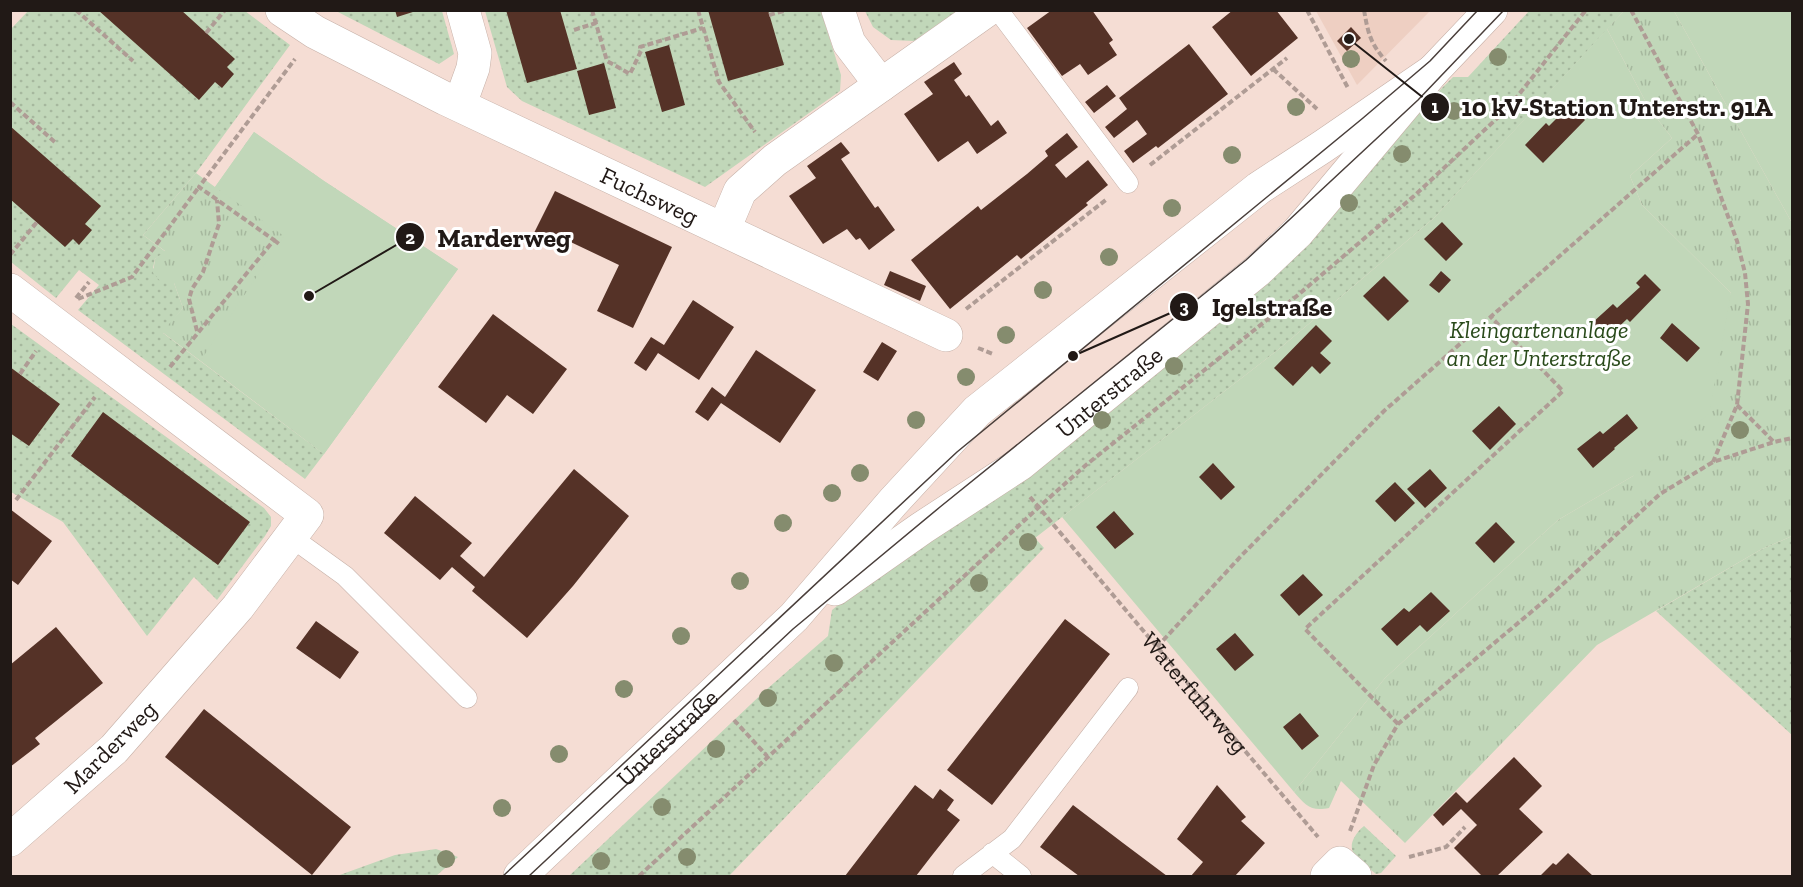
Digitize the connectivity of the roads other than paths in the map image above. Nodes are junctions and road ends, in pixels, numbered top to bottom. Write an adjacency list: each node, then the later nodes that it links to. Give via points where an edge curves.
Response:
1 (282, 10): 9 (main road, Fuchsweg, via 315,32)
2 (463, 10): 9 (main road, via 475,53)
3 (838, 10): 8 (main road, via 849,43)
4 (987, 10): 8 (main road)
5 (998, 10): 10 (lane)
6 (1491, 10): 7 (main road, Unterstraße)
7 (1433, 71): 15 (main road, Unterstraße, via 1259,188 977,411); 15 (main road, Unterstraße, via 1298,232 1257,271 1020,464)
8 (881, 85): 11 (main road, via 775,160 740,191)
9 (460, 104): 11 (main road, Fuchsweg)
10 (1128, 183)
11 (724, 229): 13 (main road, Fuchsweg)
12 (10, 290): 14 (main road, Marderweg, via 307,515)
13 (946, 336)
14 (291, 537): 17 (lane, via 345,576); 18 (main road, Marderweg, via 238,607 114,749)
15 (794, 617): 20 (main road, Unterstraße)
16 (1128, 688): 19 (lane, via 1012,839)
17 (467, 698)
18 (10, 840)
19 (992, 854): 22 (lane); 23 (lane)
20 (530, 866): 21 (main road, Unterstraße)
21 (514, 876)
22 (963, 876)
23 (1021, 876)

